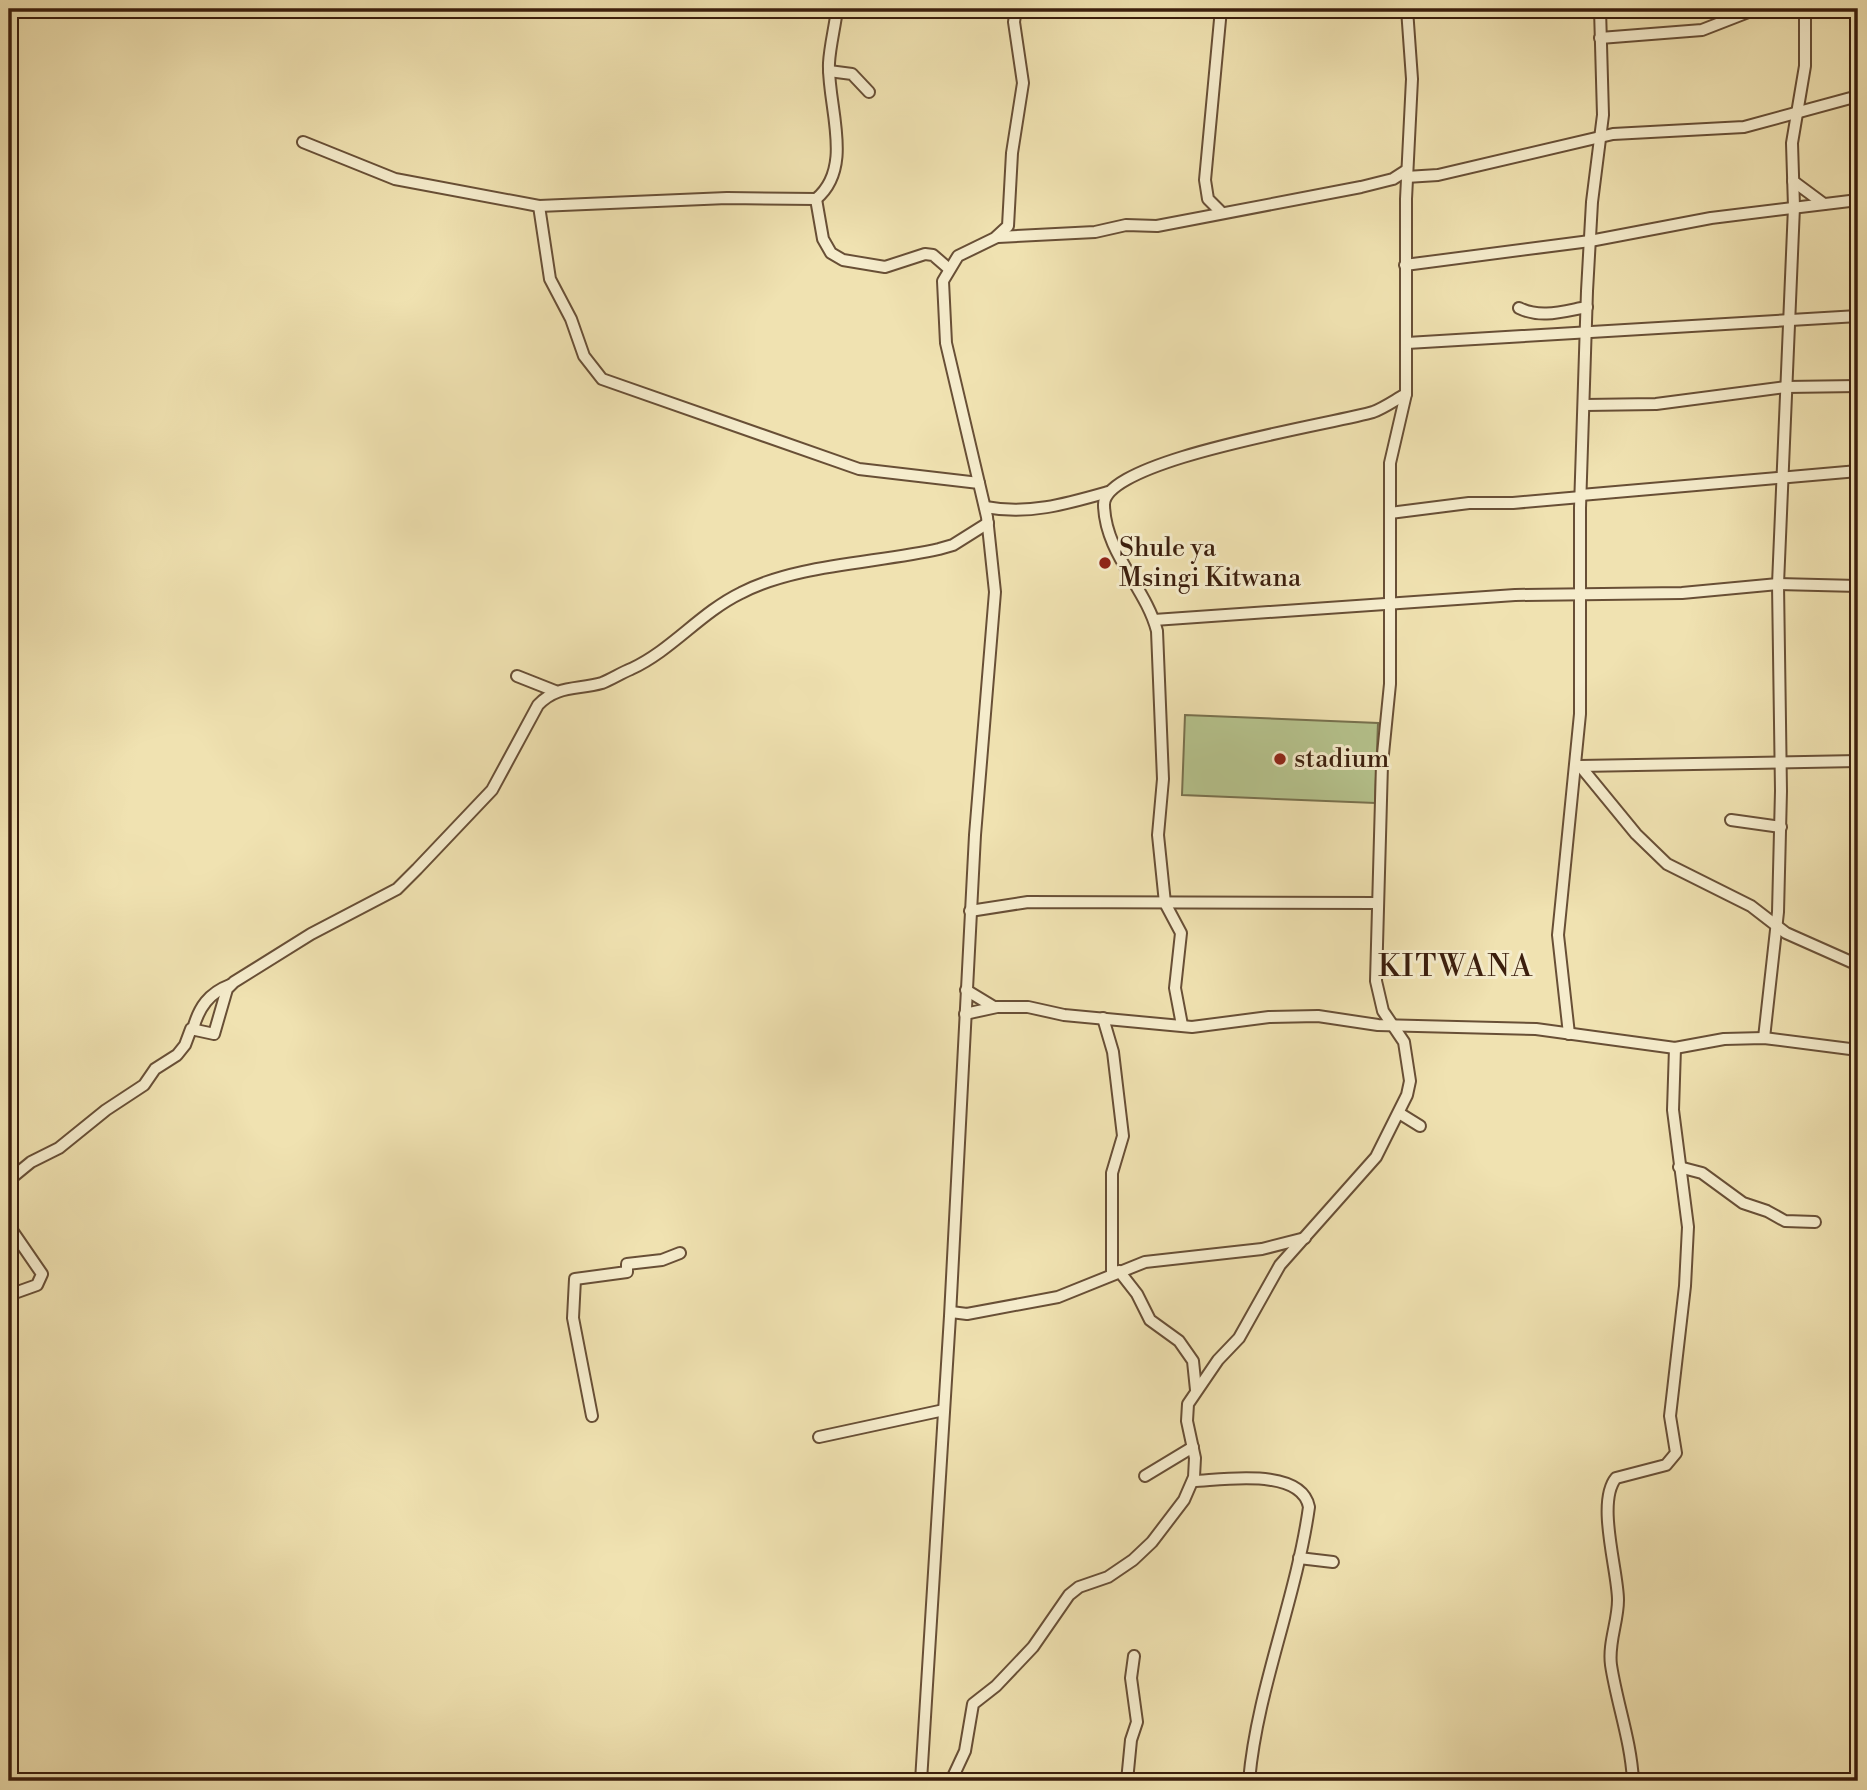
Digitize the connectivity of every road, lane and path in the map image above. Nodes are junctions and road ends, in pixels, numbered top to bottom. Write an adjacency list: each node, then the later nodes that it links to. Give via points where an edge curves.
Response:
1 (837, 9): 9 (street)
2 (1016, 9): 25 (street, via 1013,22 1023,83 1012,152 1011,215)
3 (1221, 9): 24 (street, via 1205,180 1208,199)
4 (1407, 9): 15 (street, via 1412,79)
5 (1600, 9): 8 (street)
6 (1756, 9): 8 (street, via 1702,30)
7 (1805, 9): 12 (street, via 1805,66)
8 (1600, 38): 13 (street)
9 (829, 71): 10 (street, via 852,74); 19 (street, via 837,157 828,184)
10 (869, 92)
11 (1858, 96): 12 (street)
12 (1794, 114): 13 (street, via 1744,127); 17 (street)
13 (1602, 137): 15 (street, via 1438,175); 26 (street)
14 (303, 142): 22 (street, via 395,179)
15 (1407, 174): 16 (street); 18 (street)
16 (1385, 181): 18 (street); 24 (street)
17 (1793, 181): 21 (street); 23 (street)
18 (1406, 191): 27 (street)
19 (816, 199): 22 (street); 28 (street, via 823,239 831,253 843,260 885,267 925,254)
20 (1858, 200): 21 (street)
21 (1824, 204): 23 (street)
22 (539, 206): 41 (street, via 550,279 588,365 602,379 849,466)
23 (1794, 207): 26 (street); 32 (street)
24 (1220, 211): 25 (street, via 1157,226)
25 (998, 237): 28 (street, via 964,252)
26 (1590, 241): 27 (street); 30 (street)
27 (1405, 265): 34 (street)
28 (948, 268): 41 (street, via 943,294 946,343)
29 (1519, 307): 30 (street, via 1527,312 1554,313)
30 (1587, 307): 33 (street)
31 (1858, 316): 32 (street)
32 (1790, 318): 33 (street); 36 (street)
33 (1586, 332): 34 (street); 38 (street)
34 (1407, 343): 37 (street)
35 (1858, 386): 36 (street)
36 (1786, 387): 38 (street, via 1656,404); 40 (street)
37 (1406, 394): 42 (street, via 1375,411 1180,458 1119,482); 45 (street, via 1390,464)
38 (1585, 405): 43 (street)
39 (1858, 471): 40 (street)
40 (1784, 478): 43 (street); 47 (street)
41 (979, 483): 44 (street)
42 (1108, 492): 44 (street, via 1033,510); 51 (street, via 1104,506 1118,554)
43 (1581, 496): 45 (street, via 1469,502); 49 (street)
44 (985, 507): 46 (street)
45 (1390, 513): 50 (street)
46 (988, 523): 53 (street, via 939,549 758,585 732,598 640,665 603,682); 61 (street, via 995,592)
47 (1778, 584): 48 (street); 49 (street, via 1682,593); 55 (street)
48 (1858, 586)
49 (1579, 593): 50 (street); 56 (street)
50 (1391, 604): 51 (street); 60 (street)
51 (1154, 620): 59 (street, via 1163,779 1158,835)
52 (517, 676): 53 (street)
53 (555, 691): 64 (street, via 538,705 492,790 397,889)
54 (1858, 761): 55 (street)
55 (1780, 762): 56 (street); 58 (street)
56 (1578, 766): 62 (street, via 1667,863 1751,905); 72 (street, via 1558,935)
57 (1731, 820): 58 (street)
58 (1781, 827): 62 (street)
59 (1165, 903): 60 (street); 61 (street, via 1028,902); 70 (street, via 1181,933 1175,988)
60 (1377, 903): 69 (street, via 1377,999)
61 (971, 911): 65 (street)
62 (1776, 927): 63 (street); 73 (street)
63 (1858, 965)
64 (230, 985): 71 (street, via 203,1003); 71 (street, via 216,1033)
65 (966, 990): 66 (street); 67 (street)
66 (994, 1007): 67 (street); 68 (street)
67 (965, 1014): 86 (street)
68 (1103, 1018): 70 (street); 84 (street, via 1114,1052 1123,1136 1112,1173)
69 (1392, 1024): 70 (street, via 1284,1016 1210,1027); 72 (street); 76 (street, via 1404,1042 1409,1068 1410,1081)
70 (1182, 1025)
71 (193, 1028): 79 (street, via 177,1055 155,1069 144,1085)
72 (1569, 1034): 74 (street)
73 (1764, 1038): 74 (street); 75 (street)
74 (1675, 1048): 78 (street, via 1673,1110)
75 (1858, 1051)
76 (1399, 1114): 77 (street); 82 (street, via 1367,1170)
77 (1420, 1126)
78 (1679, 1167): 80 (street, via 1702,1173 1743,1203 1785,1221); 101 (street, via 1688,1245 1670,1416 1676,1453 1666,1465 1616,1478 1610,1492 1618,1600 1611,1660 1630,1744)
79 (9, 1180)
80 (1815, 1222)
81 (9, 1226): 85 (street, via 42,1274 37,1284)
82 (1305, 1238): 84 (street, via 1262,1250 1172,1257); 87 (street, via 1280,1265 1243,1331)
83 (680, 1253): 89 (street, via 627,1264 627,1272 607,1277 575,1279 573,1318)
84 (1115, 1272): 86 (street, via 1058,1297 967,1314); 87 (street, via 1137,1294 1150,1320 1179,1341 1193,1361)
85 (9, 1294)
86 (951, 1312): 88 (street)
87 (1196, 1390): 91 (street, via 1186,1414)
88 (944, 1410): 90 (street); 97 (street)
89 (593, 1416)
90 (819, 1437)
91 (1193, 1447): 92 (street); 93 (street)
92 (1145, 1476)
93 (1193, 1481): 94 (street, via 1252,1478 1293,1485 1303,1492 1309,1507); 98 (street, via 1152,1542 1108,1577 1069,1595 1033,1647 974,1702 965,1751)
94 (1299, 1558): 95 (street); 100 (street, via 1254,1734)
95 (1333, 1562)
96 (1134, 1656): 99 (street, via 1131,1678 1137,1722)
97 (921, 1781)
98 (951, 1781)
99 (1127, 1781)
100 (1249, 1781)
101 (1633, 1781)

